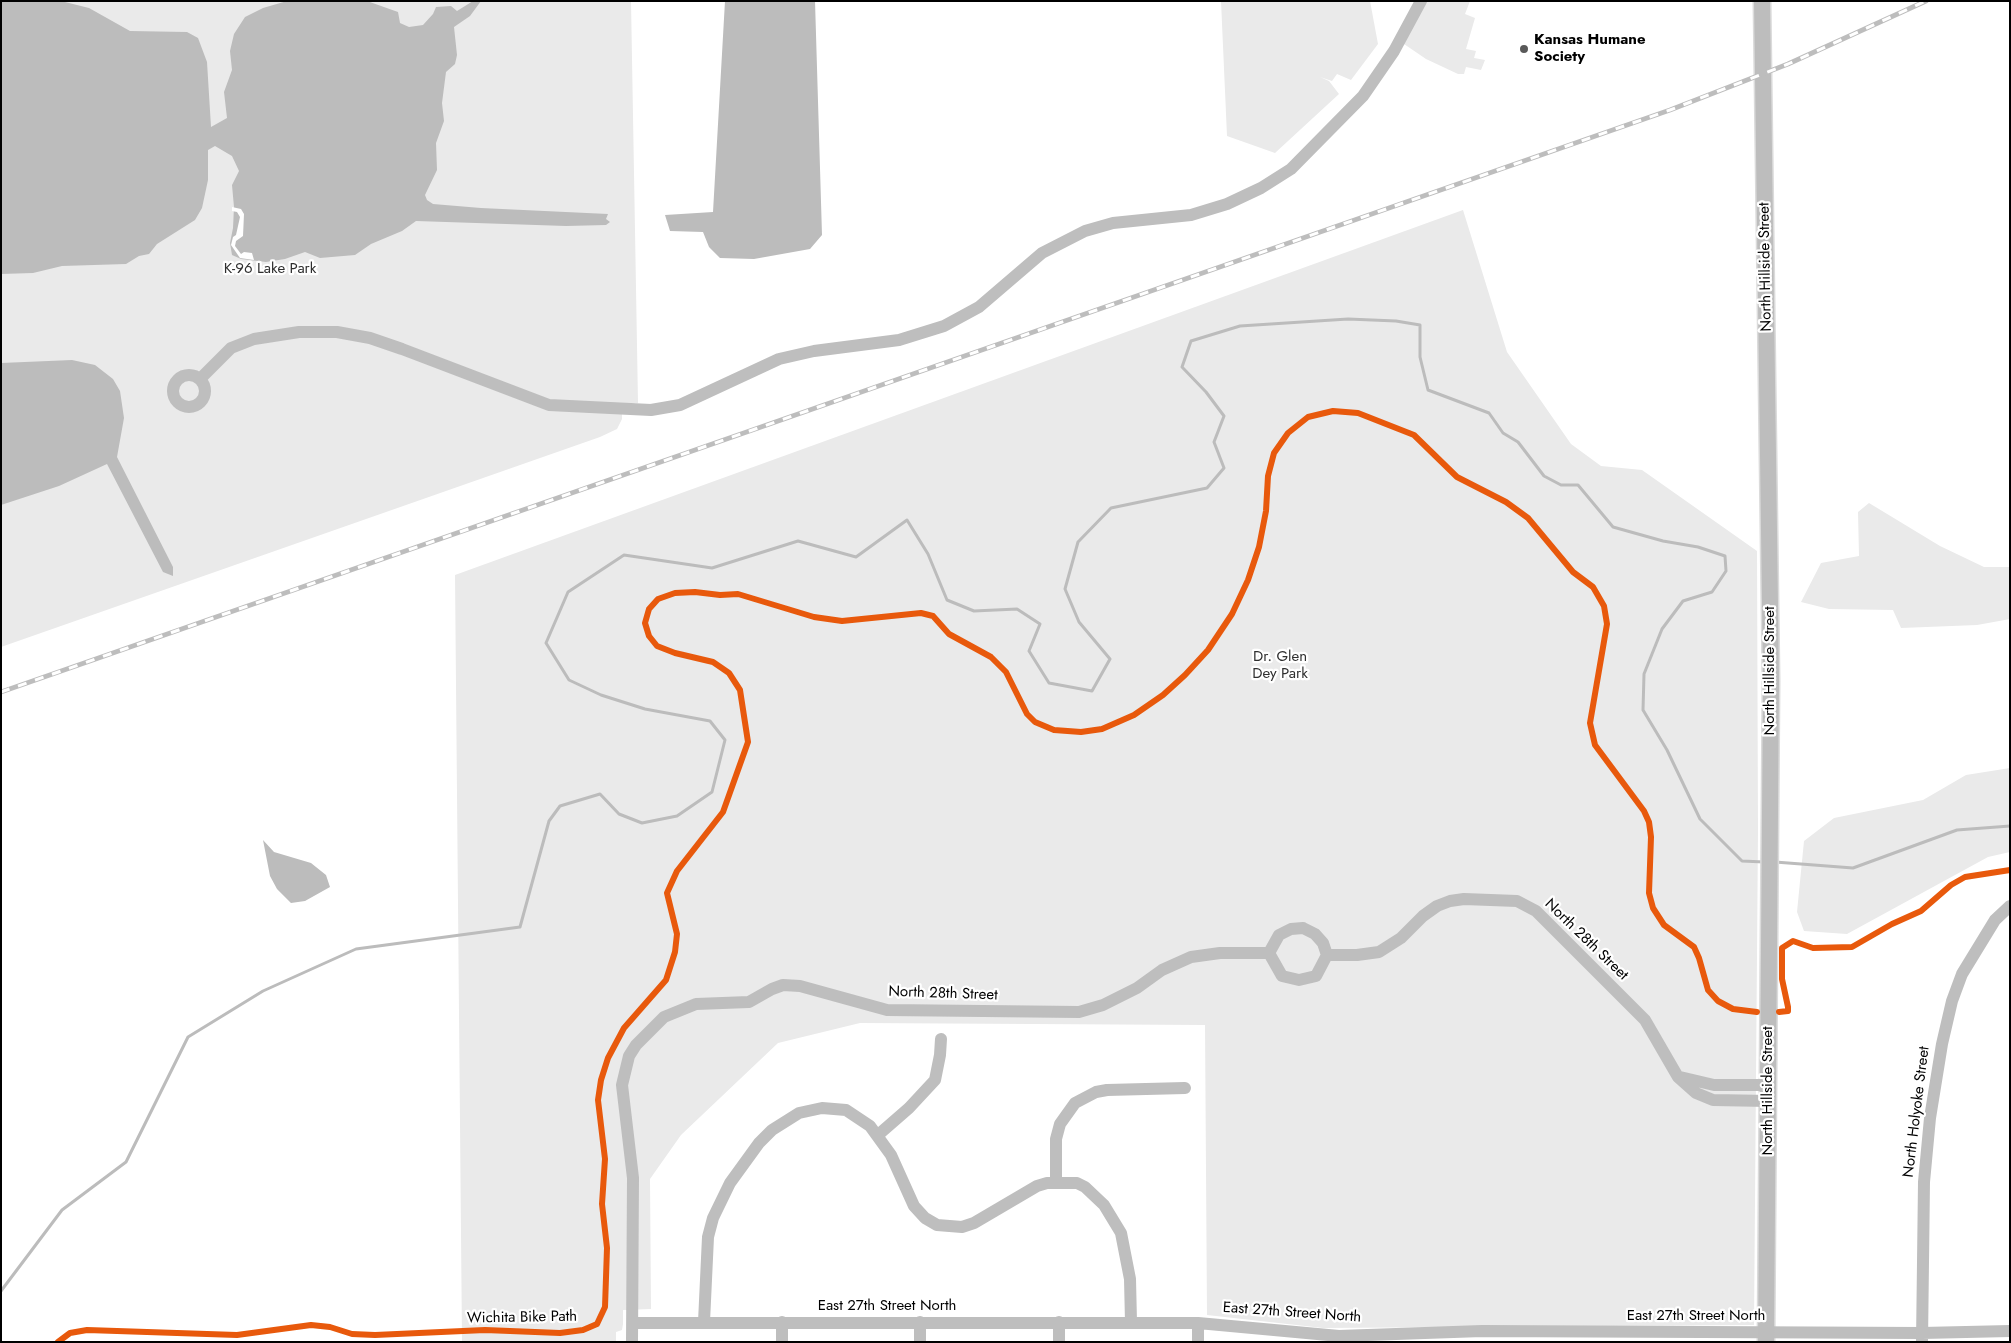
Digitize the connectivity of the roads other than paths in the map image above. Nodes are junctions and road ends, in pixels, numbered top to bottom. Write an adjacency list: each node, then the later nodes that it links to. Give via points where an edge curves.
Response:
1 (1421, 1): 3 (street, via 1394,51 1363,96 1291,169 1228,204 1191,215 1114,223 1085,231 1042,253 979,307 944,326 899,340 779,359 680,404 651,410 549,405 402,349 370,338 337,332 299,332 254,339 231,348)
2 (1762, 1): 9 (main road, North Hillside Street, via 1771,824)
3 (200, 379)
4 (2010, 906): 25 (street, North Holyoke Street, via 1990,928 1962,974 1942,1044 1924,1182)
5 (1269, 953): 6 (street, via 1279,936 1291,929 1303,928 1315,934); 6 (street, via 1282,976 1299,980 1316,976); 19 (street, North 28th Street, via 1220,953 1191,957 1103,1005 1079,1012 887,1010 800,986 783,985 749,1002 696,1004 664,1017 632,1051 622,1085 633,1178)
6 (1327, 955): 8 (street, North 28th Street, via 1379,952 1401,938 1423,916 1450,901 1517,901 1536,912 1645,1020)
7 (941, 1039): 12 (street, via 935,1080)
8 (1678, 1076): 9 (street, via 1714,1084); 11 (street, North 28th Street, via 1696,1093 1713,1100)
9 (1769, 1084): 11 (main road, North Hillside Street)
10 (1185, 1088): 13 (street, via 1107,1090 1076,1103 1060,1124 1056,1139)
11 (1768, 1101): 24 (main road, North Hillside Street)
12 (878, 1135): 13 (street, via 891,1154 914,1206 925,1218 937,1224 962,1227 974,1223 1037,1186); 14 (street, via 846,1110 822,1108 799,1113 772,1130 759,1143 730,1183 713,1218 705,1261)
13 (1056, 1182): 18 (street, via 1077,1183 1085,1187 1095,1194 1114,1218 1121,1233 1129,1270)
14 (704, 1322): 15 (street, East 27th Street North); 19 (street, East 27th Street North)
15 (782, 1322): 16 (street, East 27th Street North); 27 (street)
16 (920, 1322): 17 (street, East 27th Street North); 28 (street)
17 (1059, 1322): 18 (street, East 27th Street North); 29 (street)
18 (1131, 1322): 20 (street, East 27th Street North)
19 (633, 1323): 26 (street, North 28th Street)
20 (1198, 1323): 22 (street, East 27th Street North, via 1339,1336); 30 (street)
21 (2010, 1331): 25 (street, East 27th Street North)
22 (1482, 1336): 23 (street, East 27th Street North)
23 (1624, 1337): 24 (street, East 27th Street North)
24 (1766, 1337): 25 (street, East 27th Street North)
25 (1922, 1337)
26 (632, 1342)
27 (782, 1342)
28 (920, 1342)
29 (1059, 1342)
30 (1198, 1342)

